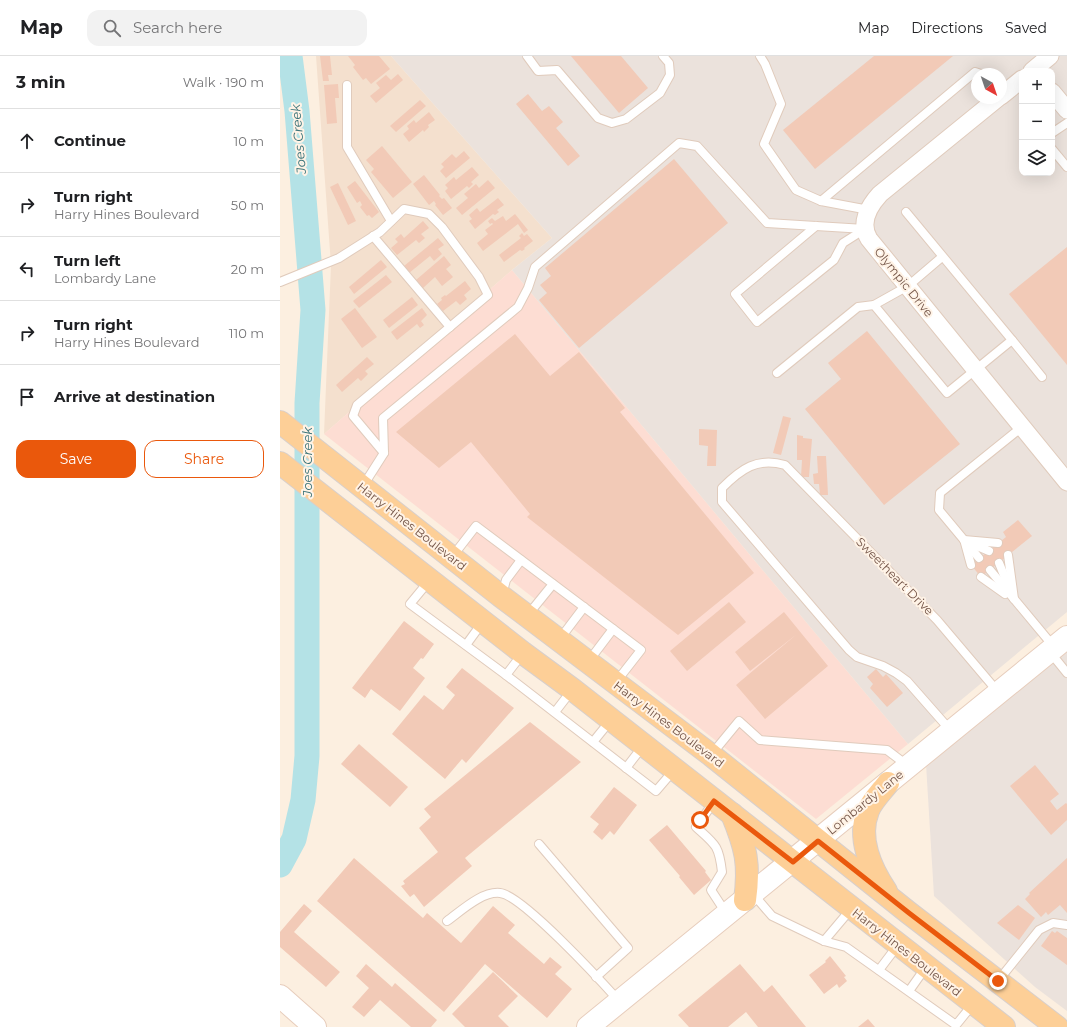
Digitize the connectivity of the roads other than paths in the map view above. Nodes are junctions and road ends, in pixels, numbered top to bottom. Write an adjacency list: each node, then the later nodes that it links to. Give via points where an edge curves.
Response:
1 (527, 56): 2 (lane, via 538,71 557,70 598,118 612,123 626,119 660,93 670,75 669,63)
2 (663, 56)
3 (760, 56): 17 (lane, via 781,104 764,144 796,190)
4 (1050, 56): 5 (street)
5 (1036, 68)
6 (971, 75): 17 (lane)
7 (1019, 80): 9 (street)
8 (347, 85): 20 (lane, via 347,147)
9 (1007, 89)
10 (1055, 96): 12 (street)
11 (988, 104): 18 (street, via 880,194)
12 (1067, 110)
13 (1067, 123): 14 (lane)
14 (1055, 131)
15 (1055, 152): 16 (lane)
16 (1067, 167)
17 (821, 201): 18 (lane)
18 (869, 210): 22 (street)
19 (906, 212): 24 (lane)
20 (391, 221): 23 (lane); 28 (lane, via 404,209 429,214 442,227 478,276 488,295)
21 (816, 226): 22 (lane); 22 (lane, via 735,294 757,322 834,260 843,243); 35 (lane, via 768,223 697,146 679,143 535,267 518,307 383,418)
22 (865, 229): 26 (street, Olympic Drive, via 869,239)
23 (373, 236): 25 (lane, via 339,258); 28 (lane)
24 (942, 257): 26 (lane); 29 (lane)
25 (280, 282)
26 (908, 286): 27 (lane); 30 (street, Olympic Drive)
27 (874, 304): 30 (lane, via 947,393); 31 (lane, via 858,307)
28 (450, 327): 35 (lane, via 357,405 353,416)
29 (1012, 340): 30 (lane); 32 (lane)
30 (975, 370): 34 (street, Olympic Drive)
31 (777, 373)
32 (1042, 376)
33 (280, 422): 38 (main road, Harry Hines Boulevard)
34 (1022, 427): 37 (street, Olympic Drive); 40 (lane, via 940,493 940,510)
35 (384, 453): 38 (lane)
36 (280, 463): 39 (main road, Harry Hines Boulevard)
37 (1067, 482)
38 (362, 487): 39 (main road); 44 (main road, Harry Hines Boulevard)
39 (343, 512): 51 (main road, Harry Hines Boulevard)
40 (964, 540): 41 (lane); 42 (lane); 45 (lane); 48 (lane)
41 (998, 543)
42 (989, 551)
43 (1008, 555): 54 (lane)
44 (452, 558): 46 (lane, via 476,526); 53 (main road, Harry Hines Boulevard)
45 (979, 558)
46 (521, 560): 52 (lane); 53 (lane, via 506,580)
47 (998, 563): 54 (lane)
48 (971, 565)
49 (990, 570): 54 (lane)
50 (981, 577): 54 (lane)
51 (430, 580): 57 (main road, Harry Hines Boulevard); 60 (lane, via 410,604)
52 (553, 584): 55 (lane); 56 (lane)
53 (502, 597): 56 (main road, Harry Hines Boulevard); 57 (main road)
54 (1014, 600): 61 (lane)
55 (584, 607): 58 (lane); 59 (lane)
56 (527, 616): 59 (main road, Harry Hines Boulevard)
57 (483, 622): 60 (lane); 62 (main road, Harry Hines Boulevard)
58 (613, 629): 63 (lane); 66 (lane, via 641,650)
59 (559, 640): 63 (main road, Harry Hines Boulevard)
60 (466, 645): 65 (lane)
61 (1057, 645): 64 (lane); 68 (main road, Lombardy Lane)
62 (523, 653): 65 (lane); 67 (main road, Harry Hines Boulevard)
63 (588, 662): 66 (main road, Harry Hines Boulevard)
64 (1067, 673)
65 (506, 675): 69 (lane)
66 (616, 683): 74 (main road, Harry Hines Boulevard)
67 (572, 689): 69 (lane); 70 (main road, Harry Hines Boulevard)
68 (999, 692): 71 (main road, Lombardy Lane); 71 (lane, Sweetheart Drive, via 937,620 785,465 772,462 747,467 734,476 722,488 722,502 848,650 857,657 883,666 907,681)
69 (554, 712): 72 (lane)
70 (611, 719): 72 (lane); 73 (main road, Harry Hines Boulevard)
71 (951, 732): 75 (main road, Lombardy Lane)
72 (593, 742): 76 (lane)
73 (643, 746): 76 (lane); 77 (main road, Harry Hines Boulevard)
74 (711, 755): 75 (lane, via 739,721 760,740 887,750); 81 (main road, Harry Hines Boulevard)
75 (909, 766): 78 (main road, Lombardy Lane)
76 (626, 768): 77 (lane, via 656,791)
77 (674, 770): 79 (main road, Harry Hines Boulevard)
78 (888, 783): 81 (main road, Lombardy Lane); 85 (main road, via 868,810 864,837 872,865)
79 (714, 801): 80 (main road, Harry Hines Boulevard); 87 (lane, via 696,827 714,844 720,855 722,872 711,890)
80 (732, 814): 83 (main road, Harry Hines Boulevard); 84 (main road, via 747,858)
81 (818, 841): 83 (main road, Lombardy Lane); 85 (main road, Harry Hines Boulevard)
82 (539, 844): 94 (lane, via 628,948)
83 (793, 862): 84 (main road, Lombardy Lane); 86 (main road, Harry Hines Boulevard)
84 (749, 897): 87 (main road, Lombardy Lane); 90 (lane, via 772,916)
85 (891, 899): 95 (main road, Harry Hines Boulevard)
86 (851, 908): 90 (lane); 91 (main road, Harry Hines Boulevard)
87 (727, 914): 98 (main road, Lombardy Lane)
88 (447, 921): 94 (lane, via 482,896 500,892 511,897 542,922)
89 (1067, 925): 95 (lane, via 1053,923 1039,930)
90 (824, 941): 93 (lane, via 846,947)
91 (898, 945): 92 (main road, Harry Hines Boulevard); 93 (lane)
92 (926, 966): 96 (lane); 99 (main road, Harry Hines Boulevard)
93 (880, 970): 96 (lane)
94 (596, 977): 98 (lane)
95 (998, 981): 104 (main road, Harry Hines Boulevard)
96 (909, 991): 100 (lane)
97 (280, 996): 101 (main road)
98 (619, 1002): 102 (main road, Lombardy Lane)
99 (974, 1003): 100 (lane); 103 (main road, Harry Hines Boulevard)
100 (958, 1026)
101 (315, 1027)
102 (588, 1027)
103 (1003, 1027)
104 (1057, 1027)

